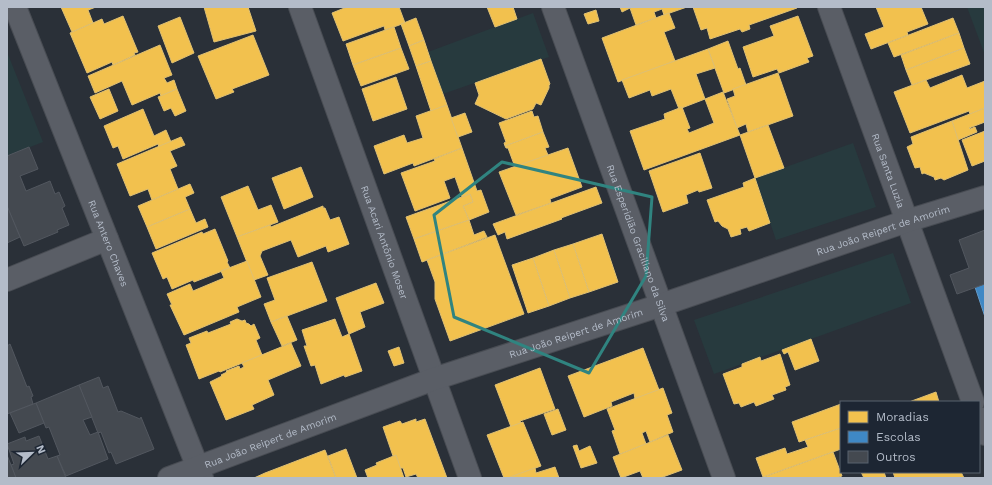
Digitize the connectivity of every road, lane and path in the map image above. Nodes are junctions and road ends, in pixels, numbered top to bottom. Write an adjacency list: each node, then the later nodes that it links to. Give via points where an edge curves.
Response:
1 (300, 7): 10 (street, Rua Acari Antônio Moser)
2 (553, 7): 9 (street, Rua Esperidião Graciliano da Silva)
3 (829, 7): 6 (street, Rua Santa Luzia)
4 (14, 16): 7 (street, Rua Antero Chaves)
5 (985, 197): 6 (street, Rua João Reipert de Amorim)
6 (907, 221): 9 (street, Rua João Reipert de Amorim); 11 (street, Rua Santa Luzia)
7 (107, 239): 8 (street); 14 (street, Rua Antero Chaves)
8 (7, 280)
9 (661, 305): 10 (street, Rua João Reipert de Amorim); 17 (street, Rua Esperidião Graciliano da Silva)
10 (434, 379): 14 (street, Rua João Reipert de Amorim); 16 (street, Rua Acari Antônio Moser)
11 (973, 401)
12 (980, 421): 13 (street)
13 (985, 434)
14 (200, 472): 15 (street, Rua João Reipert de Amorim)
15 (169, 478)
16 (470, 478)
17 (724, 478)

